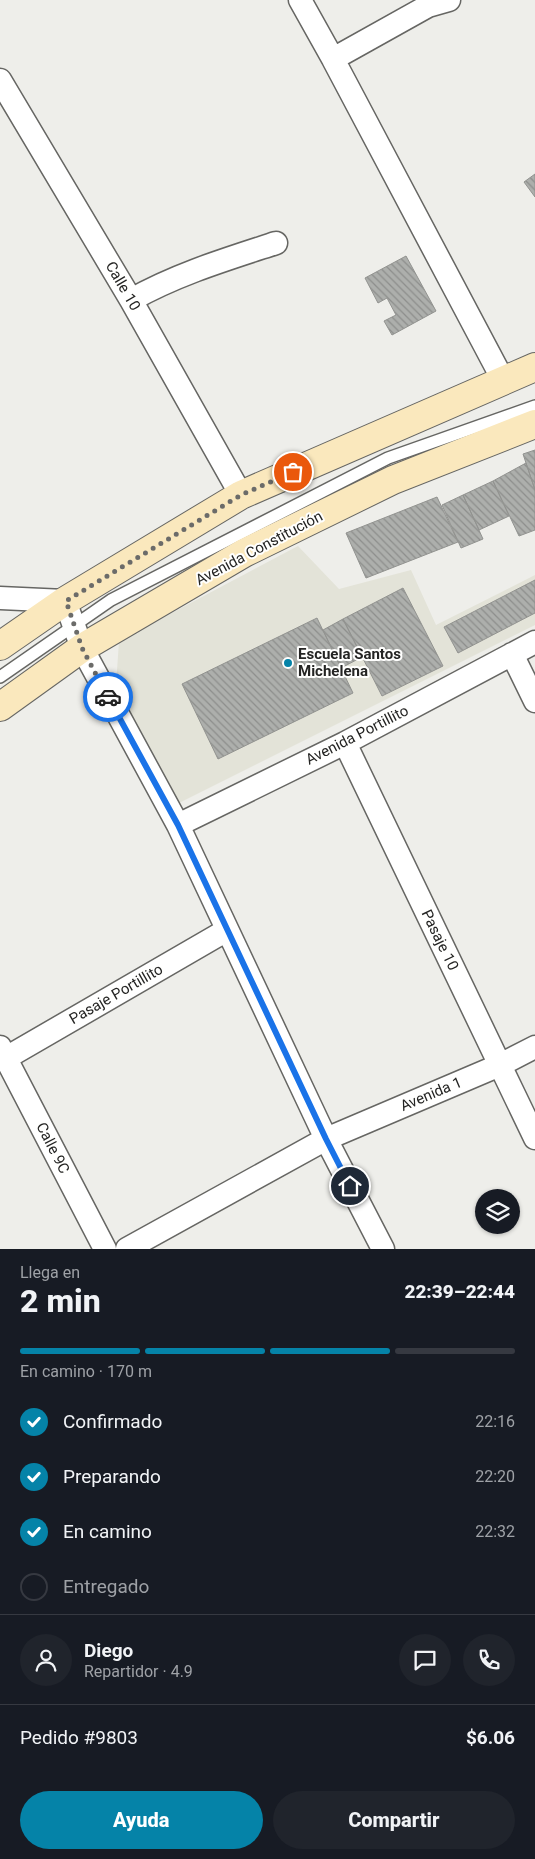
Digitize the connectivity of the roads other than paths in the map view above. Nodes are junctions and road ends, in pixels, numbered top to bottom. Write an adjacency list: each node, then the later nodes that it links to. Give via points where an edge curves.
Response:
1 (300, 0): 3 (street)
2 (449, 0): 3 (street, via 428,6)
3 (333, 59): 8 (street)
4 (0, 80): 6 (street, Calle 10)
5 (276, 243): 6 (street, via 211,264)
6 (131, 300): 11 (street, Calle 10)
7 (535, 367): 8 (street)
8 (503, 380): 11 (street)
9 (535, 406): 14 (lane, via 388,458 111,600)
10 (535, 424): 14 (street, Avenida Constitución, via 393,480)
11 (241, 495): 13 (street)
12 (0, 598): 13 (street)
13 (66, 601): 14 (street); 16 (street)
14 (78, 637): 18 (lane); 20 (street, Avenida Constitución); 22 (street)
15 (535, 642): 17 (street, Avenida Portillito)
16 (0, 646)
17 (512, 654): 19 (street); 21 (street, Avenida Portillito)
18 (0, 677)
19 (535, 702)
20 (0, 706)
21 (344, 743): 22 (street, Avenida Portillito); 26 (street, Pasaje 10)
22 (178, 825): 23 (street)
23 (227, 930): 25 (street, Pasaje Portillito); 28 (street)
24 (535, 1047): 26 (street, Avenida 1)
25 (3, 1052): 29 (street, Calle 9C)
26 (500, 1065): 27 (street, Pasaje 10); 28 (street, Avenida 1)
27 (535, 1138)
28 (326, 1139): 30 (street, Avenida 1); 31 (street)
29 (105, 1249)
30 (127, 1249)
31 (383, 1249)

